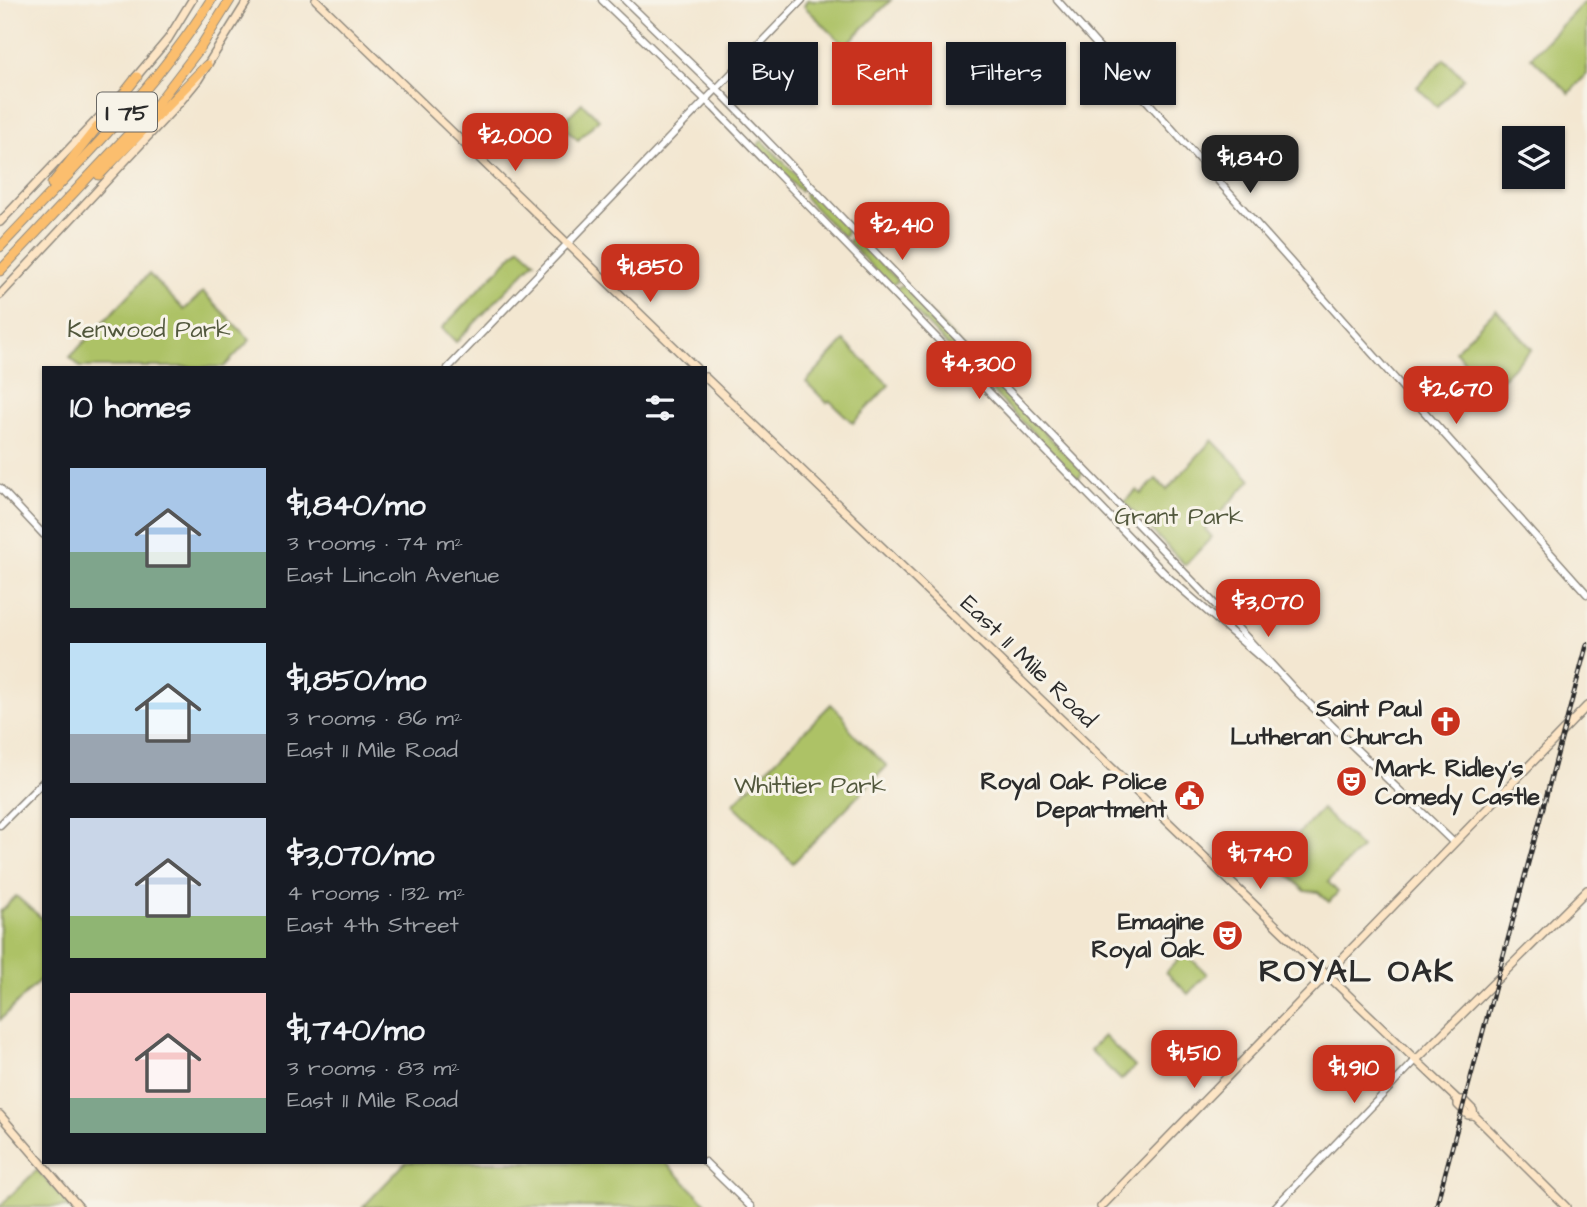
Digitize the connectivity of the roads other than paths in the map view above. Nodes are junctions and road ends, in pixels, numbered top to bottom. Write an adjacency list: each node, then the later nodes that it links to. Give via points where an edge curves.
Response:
1 (192, 0): 11 (main road, via 168,39)
2 (211, 0): 19 (highway, I 75, via 137,100)
3 (230, 0): 18 (highway, I 75, via 165,95)
4 (248, 0): 10 (main road)
5 (316, 0): 21 (main road)
6 (602, 0): 14 (street)
7 (625, 0): 12 (street)
8 (802, 0): 13 (street)
9 (1057, 0): 30 (street)
10 (207, 65): 18 (highway, via 94,179); 24 (main road, via 157,129)
11 (136, 77): 19 (highway); 20 (main road)
12 (706, 79): 13 (street); 14 (street, via 704,89)
13 (716, 89): 15 (street); 16 (street)
14 (695, 90): 15 (street)
15 (706, 100): 17 (street); 21 (street)
16 (727, 100): 17 (street, via 718,99); 31 (street)
17 (714, 108): 31 (street, via 1169,578)
18 (72, 194): 23 (highway, I 75)
19 (31, 214): 22 (highway, I 75)
20 (0, 222)
21 (567, 243): 25 (street); 26 (main road)
22 (0, 247)
23 (0, 271)
24 (0, 296)
25 (450, 366)
26 (694, 366)
27 (707, 379): 37 (main road, East 11 Mile Road)
28 (0, 488): 29 (street)
29 (42, 533)
30 (1587, 594)
31 (1275, 670): 35 (street)
32 (1587, 706): 35 (main road)
33 (42, 782): 34 (street)
34 (0, 825)
35 (1454, 843): 37 (main road)
36 (1587, 890): 38 (main road)
37 (1326, 974): 38 (main road, East 11 Mile Road); 45 (main road)
38 (1416, 1060): 46 (street); 47 (main road, East 11 Mile Road)
39 (0, 1115): 40 (main road)
40 (42, 1164)
41 (42, 1164): 43 (main road)
42 (707, 1164): 44 (street)
43 (79, 1207)
44 (751, 1207)
45 (1101, 1207)
46 (1275, 1207)
47 (1566, 1207)

